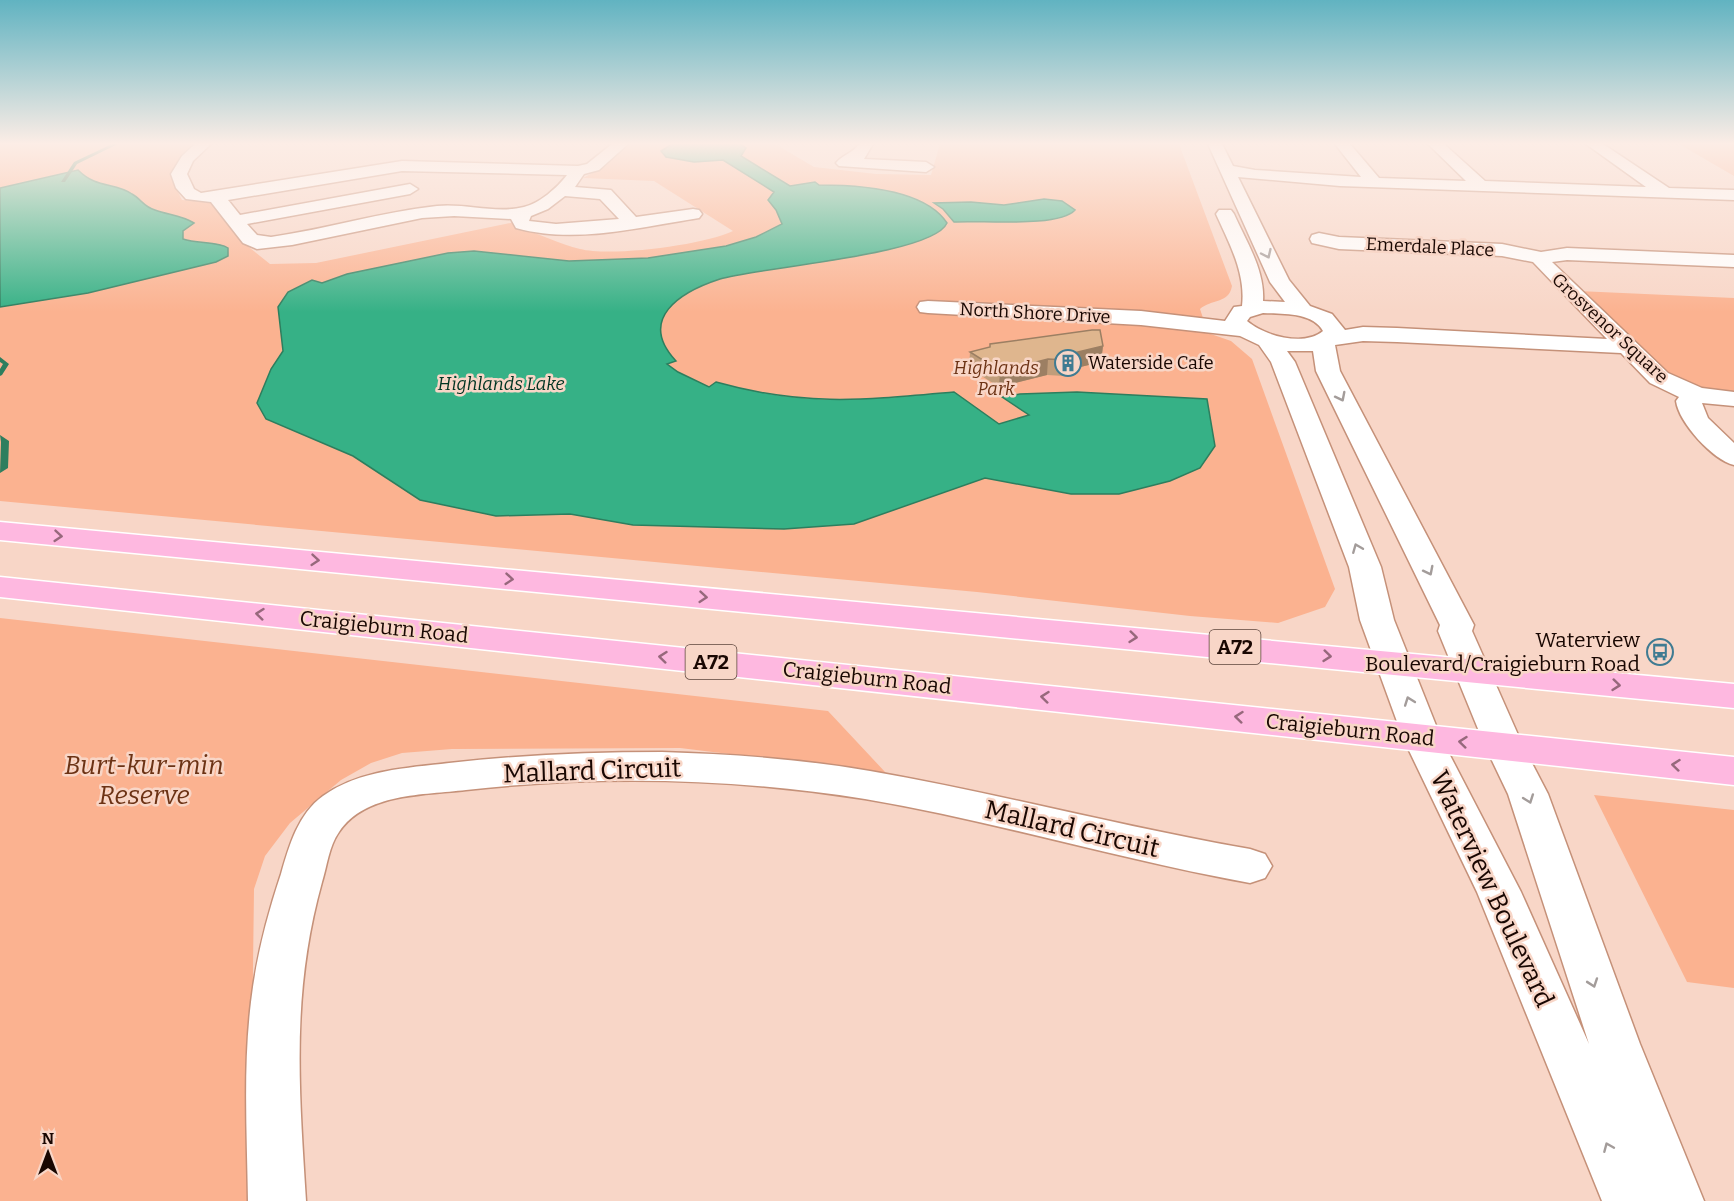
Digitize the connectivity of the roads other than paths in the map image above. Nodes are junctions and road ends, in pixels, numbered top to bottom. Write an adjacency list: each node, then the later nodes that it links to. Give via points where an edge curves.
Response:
1 (218, 200): 10 (street)
2 (349, 200): 7 (street)
3 (548, 200): 8 (street)
4 (611, 200): 11 (street)
5 (1219, 200): 18 (street, via 1253,283 1254,297)
6 (1242, 200): 17 (street, one-way to 17, via 1280,282)
7 (333, 203): 10 (street); 12 (street)
8 (524, 213): 11 (street, via 520,222 531,228 592,228); 12 (street, via 444,210)
9 (693, 214): 11 (street)
10 (234, 221): 12 (street, via 250,239 263,243)
11 (632, 223)
12 (360, 226)
13 (1319, 239): 14 (street, Emerdale Place, via 1502,250)
14 (1541, 258): 15 (street, Grosvenor Square, via 1567,254); 21 (street, Grosvenor Square)
15 (1730, 264)
16 (928, 308): 18 (street, North Shore Drive, via 1141,318)
17 (1302, 310): 18 (street, via 1276,307); 19 (street)
18 (1244, 318): 20 (street)
19 (1328, 334): 20 (street, via 1298,345); 21 (street); 28 (street, one-way to 28, via 1328,371 1457,625 1455,631)
20 (1268, 341): 27 (street, Waterview Boulevard, one-way to 20, via 1377,620 1361,556 1283,362)
21 (1629, 348): 22 (street, Grosvenor Square, via 1659,378)
22 (1695, 395): 23 (street, Grosvenor Square); 24 (street, via 1688,409)
23 (1734, 399)
24 (1734, 457)
25 (0, 531): 27 (main road, A72, one-way to 27)
26 (0, 587): 30 (main road, Craigieburn Road / A72, one-way to 26)
27 (1395, 663): 28 (main road, A72); 30 (street, Waterview Boulevard, one-way to 27)
28 (1474, 671): 29 (main road, A72, one-way to 29); 31 (street)
29 (1734, 696)
30 (1422, 738): 31 (main road, Craigieburn Road / A72, one-way to 30); 35 (street, Waterview Boulevard, one-way to 30, via 1499,892)
31 (1504, 746): 32 (main road, Craigieburn Road / A72, one-way to 31); 36 (street, one-way to 36, via 1528,794 1615,1044)
32 (1734, 771)
33 (1250, 866): 34 (street, Mallard Circuit, via 886,788 726,769 536,769 373,789 345,802 322,824 293,903 274,1016)
34 (277, 1201)
35 (1631, 1201)
36 (1675, 1201)

